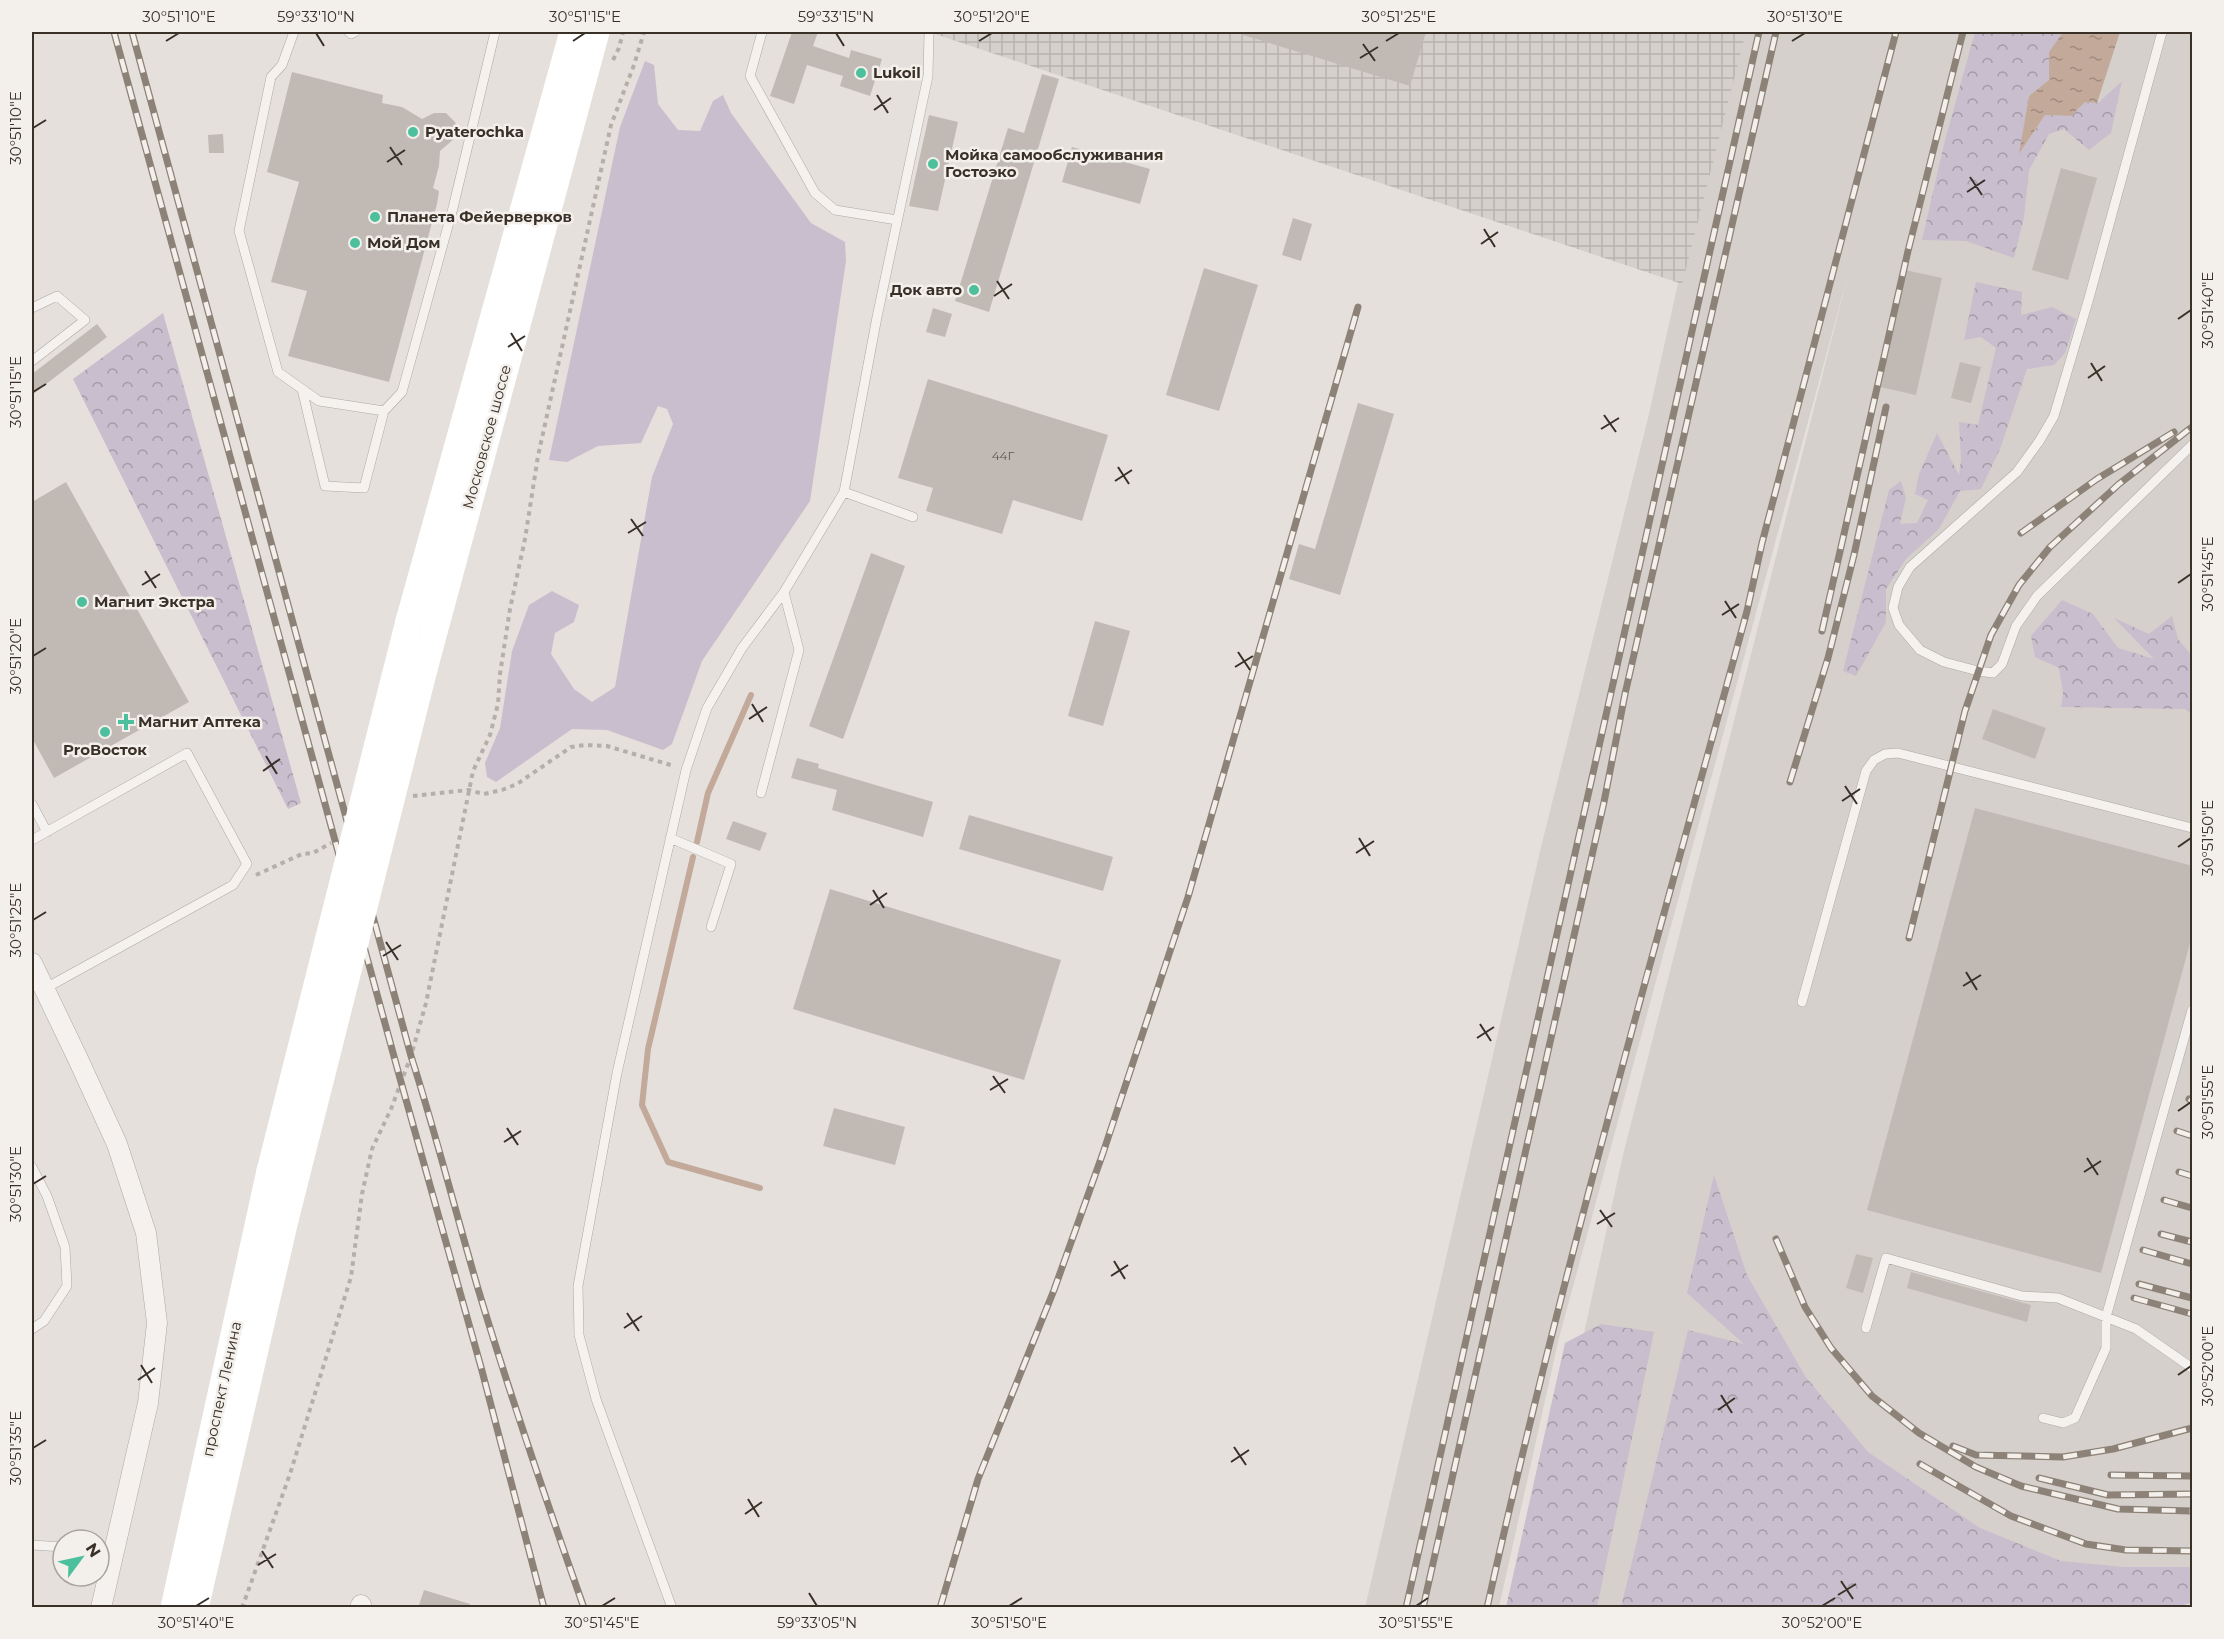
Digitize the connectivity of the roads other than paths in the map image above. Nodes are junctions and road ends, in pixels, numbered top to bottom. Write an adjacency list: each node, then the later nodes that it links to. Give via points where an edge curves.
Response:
1 (294, 32): 13 (lane, via 282,64 272,77 239,231 278,372)
2 (349, 32): 3 (lane)
3 (355, 32)
4 (495, 32): 14 (lane, via 456,197 402,392)
5 (573, 32): 31 (main road, Московское шоссе, bridge, via 409,621)
6 (596, 32): 32 (main road, Московское шоссе, bridge, via 424,669)
7 (762, 32): 10 (lane, via 750,76 815,193 835,210)
8 (929, 32): 10 (lane, via 928,76)
9 (2162, 32): 15 (lane, via 2054,416 2017,472 1910,567 1898,587 1893,608 1899,625 1920,650 1944,662 1994,673 2002,664 2016,626 2037,596)
10 (897, 220): 16 (lane)
11 (32, 308): 12 (lane, via 57,296 85,320)
12 (32, 361)
13 (302, 390): 14 (lane, via 319,401); 14 (lane, via 325,486 364,488)
14 (384, 411)
15 (2193, 445)
16 (844, 492): 17 (lane); 18 (lane)
17 (912, 517)
18 (784, 592): 19 (lane, via 799,650); 23 (lane, via 742,648 707,708 686,770)
19 (761, 794)
20 (32, 804): 22 (lane)
21 (2193, 828): 28 (lane, via 1953,765 1898,753 1885,754 1866,771)
22 (47, 832): 24 (lane); 27 (lane, via 187,753 247,864 233,885)
23 (670, 838): 25 (lane, via 731,864); 43 (lane, via 617,1073 578,1286 579,1335 596,1399)
24 (32, 840)
25 (711, 927)
26 (32, 963): 27 (street)
27 (44, 989): 40 (street, via 117,1144 146,1233 157,1323 148,1403 111,1550)
28 (1802, 1002)
29 (2193, 1010): 33 (lane)
30 (32, 1167): 35 (lane, via 65,1247 67,1286 44,1321)
31 (270, 1171): 41 (main road, проспект Ленина)
32 (285, 1220): 42 (main road, проспект Ленина)
33 (2106, 1317): 34 (lane, via 2058,1298 2022,1296 1886,1258); 36 (lane, via 2136,1329); 37 (lane, via 2106,1348 2075,1418 2063,1423)
34 (1866, 1328)
35 (32, 1329)
36 (2193, 1368)
37 (2043, 1418)
38 (32, 1545): 39 (lane)
39 (51, 1546)
40 (101, 1608)
41 (174, 1608)
42 (195, 1608)
43 (672, 1608)

